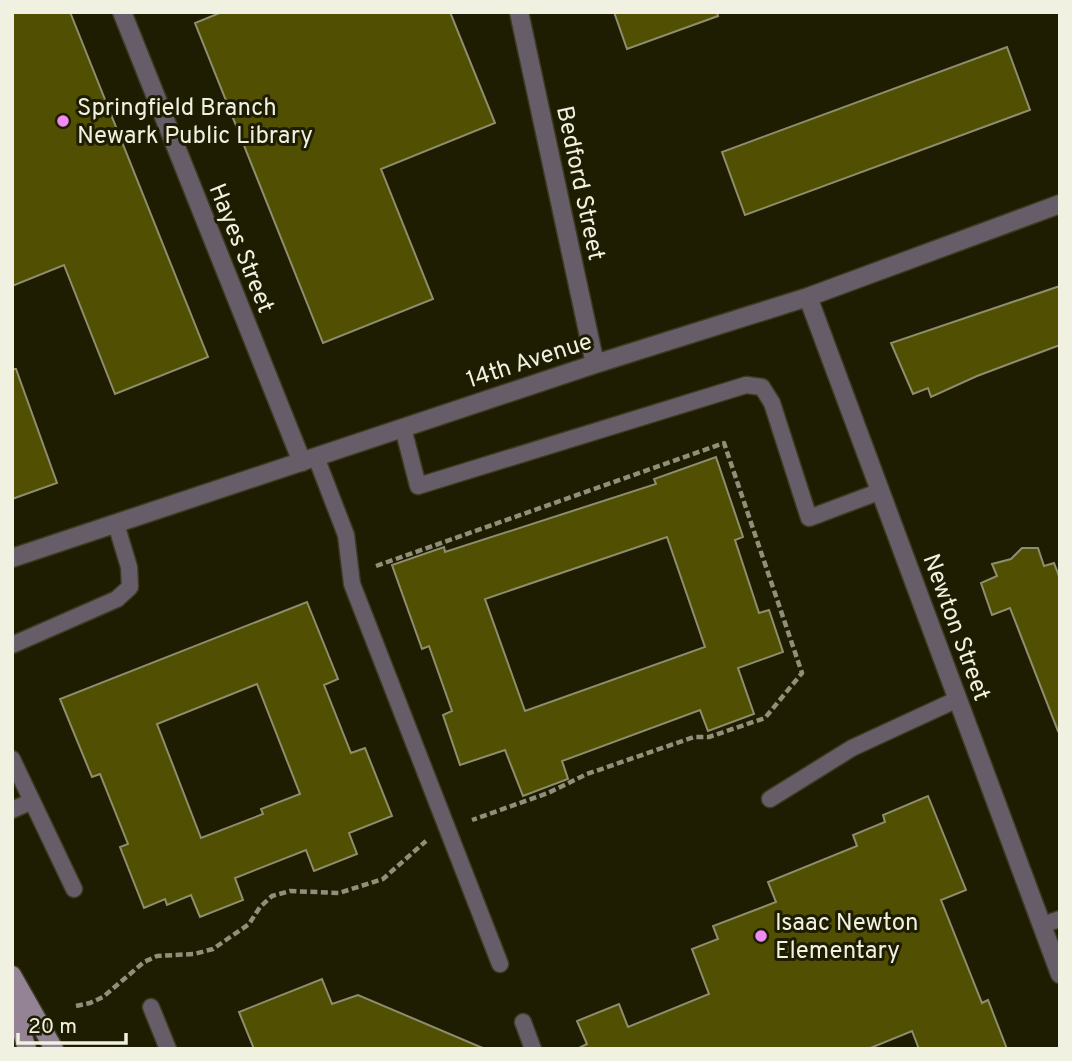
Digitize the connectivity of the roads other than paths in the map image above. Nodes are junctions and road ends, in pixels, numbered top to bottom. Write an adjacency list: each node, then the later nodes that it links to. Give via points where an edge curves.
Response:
1 (121, 12): 7 (street, Hayes Street)
2 (519, 12): 5 (street, Bedford Street)
3 (1060, 204): 4 (street, 14th Avenue)
4 (808, 297): 5 (street, 14th Avenue); 8 (street, Newton Street)
5 (595, 363): 6 (street, 14th Avenue)
6 (403, 428): 7 (street, 14th Avenue); 8 (lane, via 418,486 746,385 762,387 772,403 809,518)
7 (309, 460): 9 (street, 14th Avenue); 20 (lane, via 346,535 352,584)
8 (881, 491): 12 (street, Newton Street)
9 (116, 524): 10 (street, 14th Avenue); 11 (lane, via 130,587 117,599)
10 (12, 558)
11 (12, 645)
12 (958, 699): 14 (lane, via 852,748); 19 (street, Newton Street)
13 (12, 759): 15 (lane)
14 (770, 799)
15 (32, 801): 16 (lane); 17 (lane)
16 (12, 810)
17 (74, 889)
18 (1060, 919): 19 (lane)
19 (1042, 925): 21 (street, Newton Street)
20 (500, 964)
21 (1060, 974)
22 (12, 975): 27 (main road)
23 (12, 1000): 26 (main road)
24 (151, 1007): 28 (lane)
25 (523, 1023): 29 (lane)
26 (27, 1049)
27 (54, 1049)
28 (168, 1049)
29 (533, 1049)

